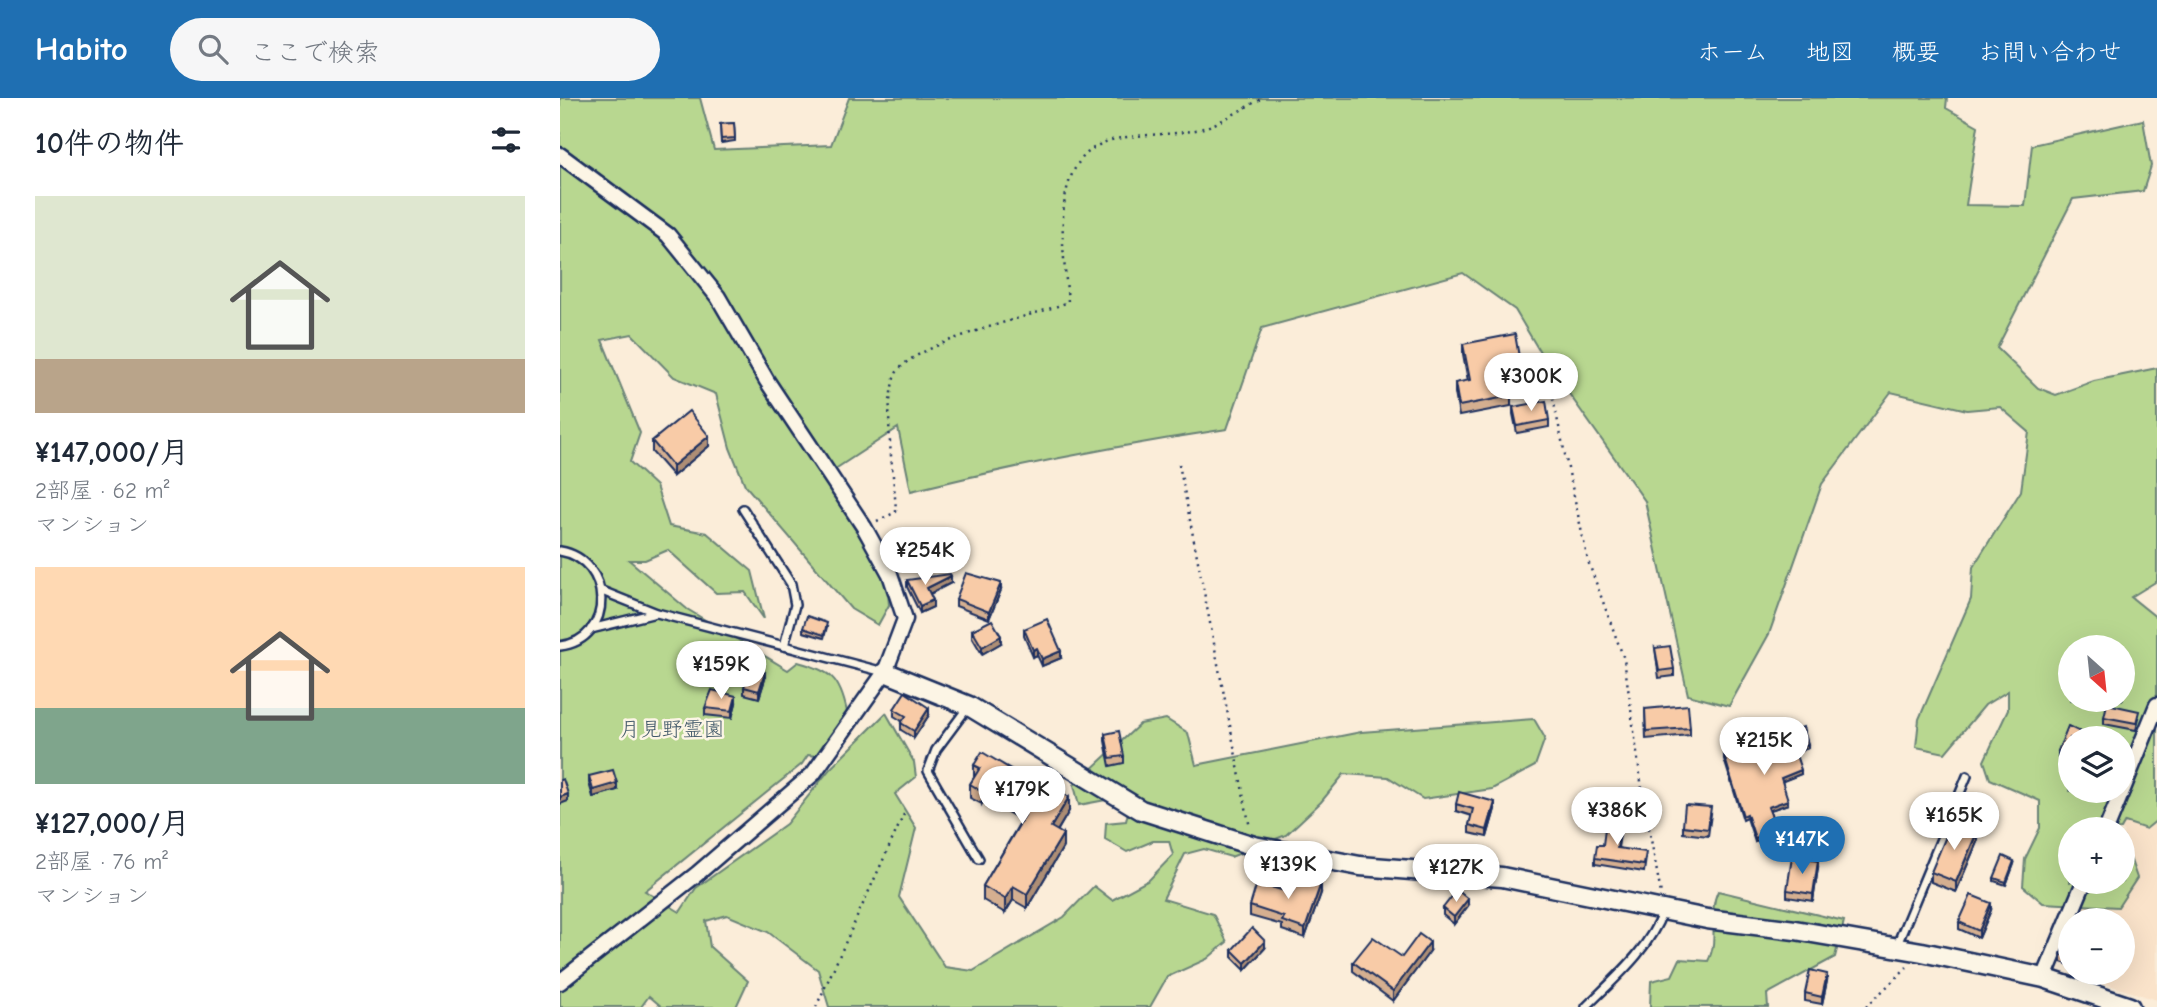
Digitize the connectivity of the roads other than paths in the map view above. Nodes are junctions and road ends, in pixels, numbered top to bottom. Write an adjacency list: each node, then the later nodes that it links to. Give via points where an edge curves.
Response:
1 (560, 155): 9 (street, via 668,235 734,321 767,381 864,527 890,574 905,619)
2 (743, 509): 8 (lane, via 791,584 795,605)
3 (560, 551): 4 (lane, via 589,565)
4 (602, 592): 5 (lane); 6 (lane, via 601,611)
5 (657, 612): 6 (lane); 8 (lane)
6 (591, 629): 7 (lane)
7 (560, 646)
8 (784, 646): 9 (lane)
9 (885, 672): 11 (street); 21 (street, via 813,774)
10 (2157, 705): 13 (street)
11 (969, 706): 16 (lane, via 936,750 928,771); 18 (street, via 1141,810 1254,846 1360,866 1502,877)
12 (2157, 718): 13 (lane)
13 (2146, 732): 14 (street)
14 (2135, 759)
15 (1967, 776): 19 (lane)
16 (979, 859)
17 (2079, 894): 20 (street)
18 (1663, 911): 19 (street); 22 (lane, via 1639,954)
19 (1896, 948): 20 (street)
20 (2044, 978): 23 (street)
21 (560, 982)
22 (1586, 1007)
23 (2130, 1007)

